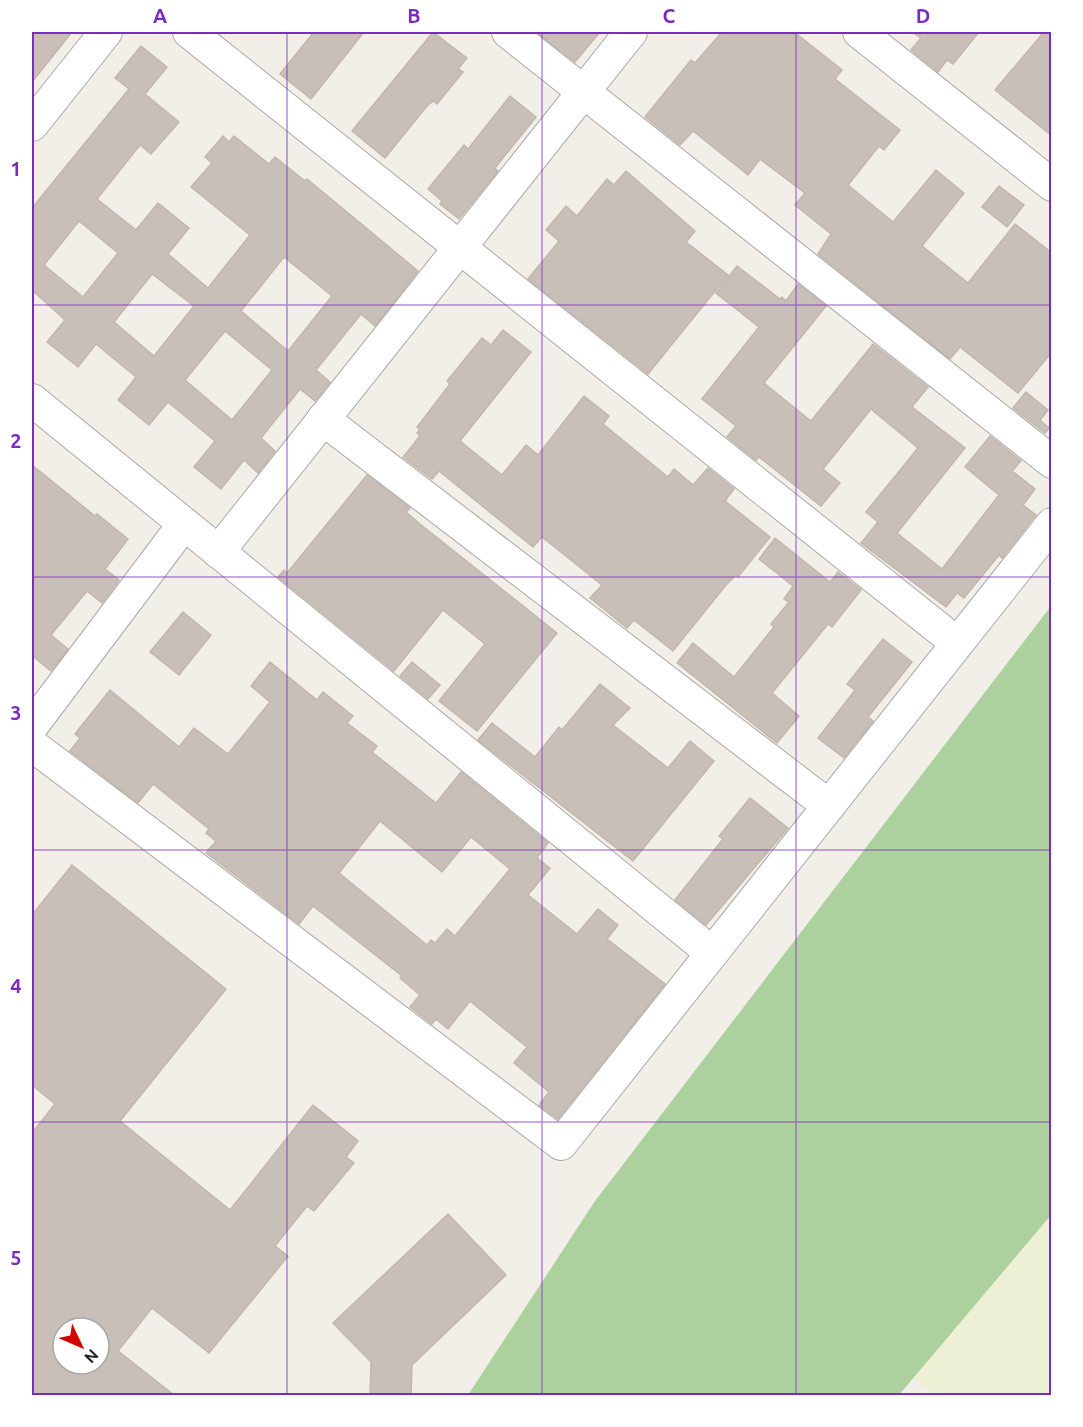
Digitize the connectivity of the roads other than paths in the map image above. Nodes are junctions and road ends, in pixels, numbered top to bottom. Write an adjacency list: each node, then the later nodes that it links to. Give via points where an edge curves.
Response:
1 (106, 32): 7 (street)
2 (189, 32): 9 (street)
3 (508, 32): 6 (street)
4 (631, 32): 6 (street)
5 (859, 32): 8 (street)
6 (583, 91): 9 (street); 12 (street)
7 (35, 113)
8 (1052, 185)
9 (460, 247): 11 (street); 16 (street)
10 (32, 400): 13 (street)
11 (323, 419): 15 (street); 19 (street)
12 (1052, 462)
13 (184, 524): 15 (street); 17 (street)
14 (1052, 524): 16 (street)
15 (218, 552): 20 (street)
16 (957, 643): 19 (street)
17 (32, 726)
18 (32, 745): 20 (street, via 561,1144)
19 (829, 806): 20 (street)
20 (712, 953)

